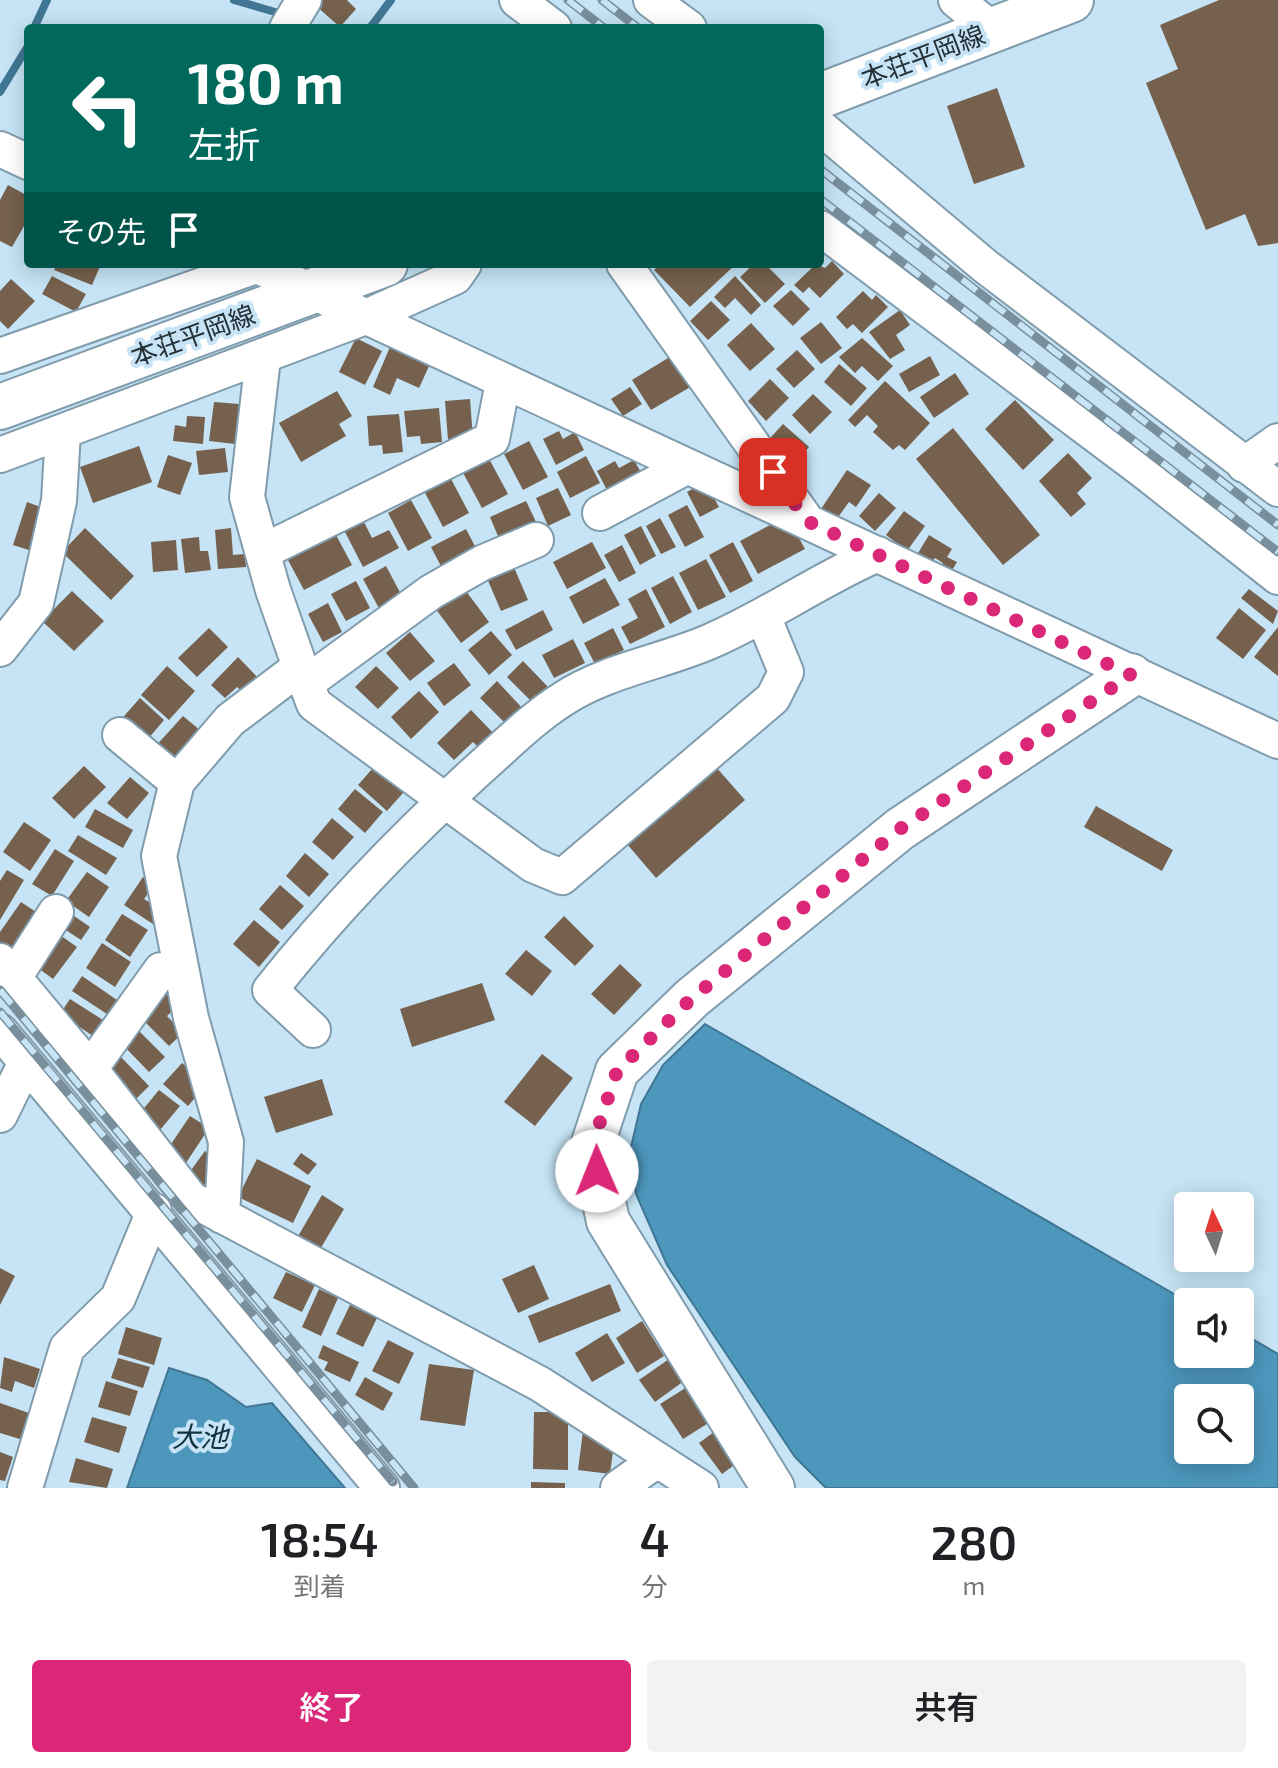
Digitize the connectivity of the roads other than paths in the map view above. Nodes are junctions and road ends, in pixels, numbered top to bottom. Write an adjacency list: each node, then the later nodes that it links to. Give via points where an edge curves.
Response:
1 (304, 0): 6 (street)
2 (517, 0): 7 (street)
3 (651, 0): 8 (street)
4 (956, 0): 9 (street)
5 (1071, 0): 9 (main road, 本荘平岡線)
6 (289, 24)
7 (549, 24)
8 (684, 24)
9 (993, 30): 10 (main road, 本荘平岡線)
10 (824, 94)
11 (824, 130): 29 (street, via 985,266)
12 (0, 149): 13 (street)
13 (24, 160)
14 (824, 231): 37 (street)
15 (246, 268): 22 (street)
16 (265, 268): 20 (street)
17 (371, 268): 20 (main road, 本荘平岡線)
18 (461, 268): 21 (street, via 455,277)
19 (627, 268): 33 (street)
20 (312, 292): 21 (street); 25 (main road, 本荘平岡線)
21 (368, 316): 23 (street); 24 (street)
22 (0, 356)
23 (263, 358): 26 (street); 35 (street, via 247,497)
24 (503, 382): 30 (street); 35 (street, via 492,439)
25 (0, 407)
26 (63, 432): 28 (street); 39 (street, via 59,501 36,603)
27 (1278, 441): 29 (street)
28 (0, 455)
29 (1244, 465): 31 (street)
30 (686, 467): 32 (street); 33 (street)
31 (1278, 489)
32 (600, 513)
33 (807, 521): 36 (street)
34 (536, 540): 41 (street, via 424,579)
35 (264, 551): 41 (street)
36 (878, 554): 38 (street); 40 (street)
37 (1278, 577)
38 (763, 616): 45 (street, via 613,692 564,698); 45 (street, via 786,672 773,698 562,877 533,865)
39 (0, 649)
40 (1131, 675): 43 (street); 61 (street, via 900,829 692,998 617,1071 592,1146 608,1221)
41 (303, 676): 44 (street, via 220,711); 45 (street, via 314,704)
42 (120, 735): 44 (street)
43 (1278, 741)
44 (177, 782): 55 (street, via 159,856 191,1018 226,1142)
45 (444, 801): 49 (street, via 309,941 270,990)
46 (56, 912): 47 (street)
47 (7, 969): 52 (street)
48 (161, 970): 52 (street)
49 (313, 1030)
50 (0, 1031): 51 (street)
51 (26, 1062): 53 (street); 54 (street)
52 (90, 1069): 55 (street, via 191,1199)
53 (0, 1115)
54 (154, 1211): 57 (street, via 118,1298 67,1348); 58 (street)
55 (222, 1216): 56 (street, via 540,1384)
56 (657, 1460): 59 (street); 60 (street)
57 (25, 1488)
58 (382, 1488)
59 (618, 1488)
60 (701, 1488)
61 (773, 1488)

